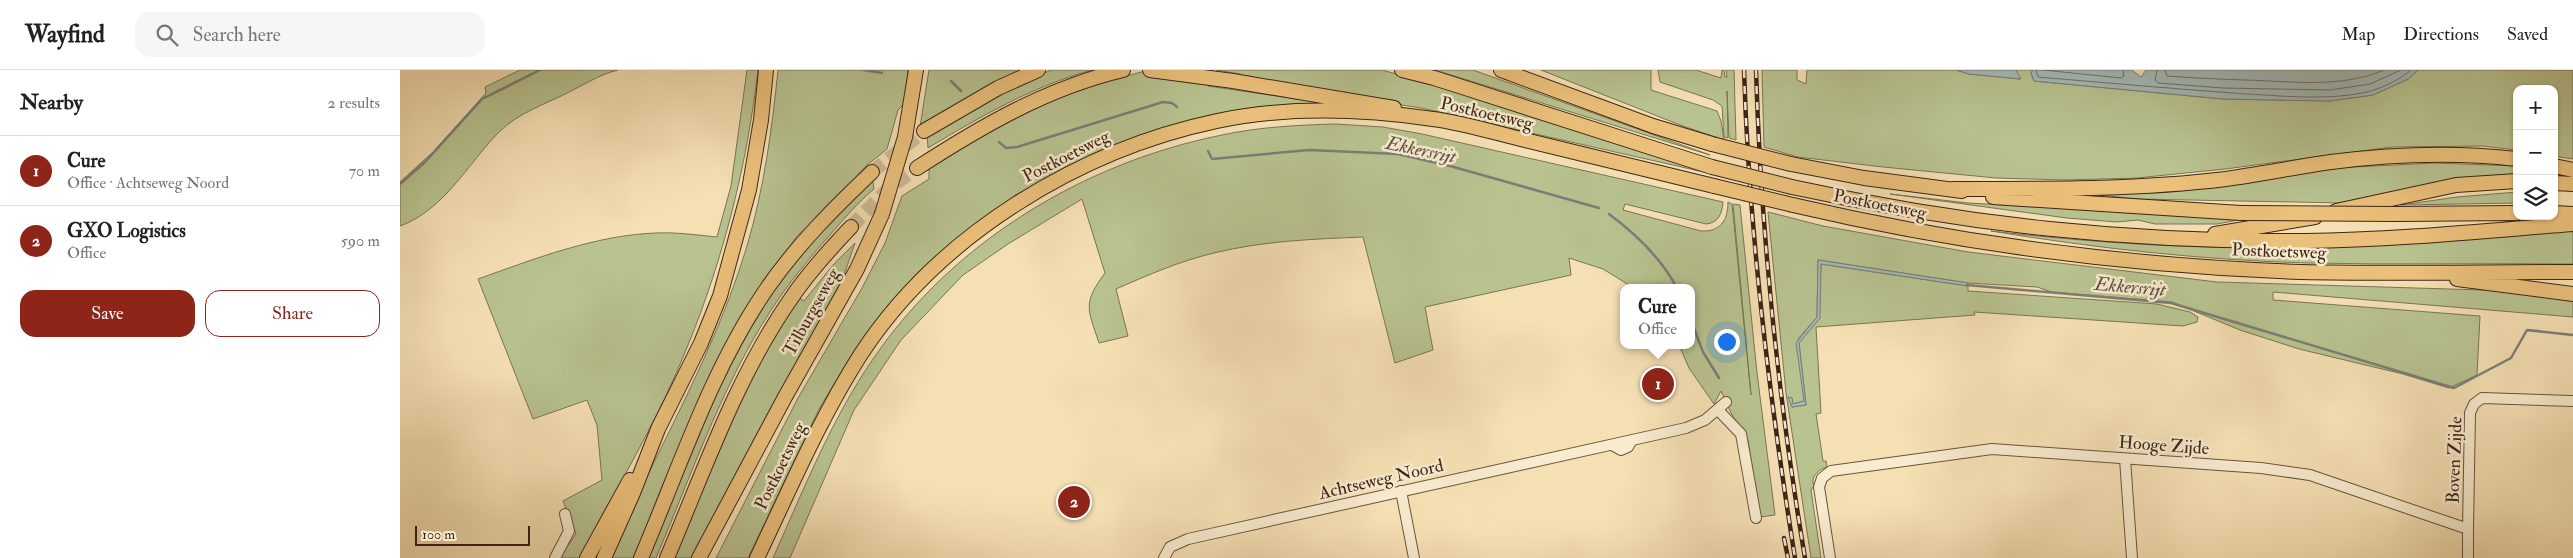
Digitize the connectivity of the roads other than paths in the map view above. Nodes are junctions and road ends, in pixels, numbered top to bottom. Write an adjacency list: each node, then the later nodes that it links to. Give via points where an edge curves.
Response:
1 (766, 70): 32 (highway, via 749,190 720,296 701,343)
2 (916, 70): 43 (highway, Tilburgseweg, bridge, via 905,137 882,214 857,269)
3 (1038, 70): 10 (highway, via 998,88)
4 (1123, 70): 13 (highway, via 1062,89 1012,110)
5 (1150, 70): 9 (highway, via 1375,103)
6 (1402, 70): 25 (highway, Postkoetsweg, bridge, via 1712,167 1861,202 1990,224)
7 (1501, 70): 8 (highway, Postkoetsweg)
8 (1511, 72): 19 (highway, Postkoetsweg, bridge, via 1653,126 1712,144 1864,178)
9 (1436, 119): 26 (highway, Postkoetsweg, bridge, via 1862,221 2060,252 2216,267 2301,272); 44 (highway, Postkoetsweg, via 1371,112 1319,111 1217,121 1115,152 1026,197 949,255 884,323 827,412)
10 (924, 132)
11 (2513, 159): 19 (highway, via 2442,154 2394,156 2137,188)
12 (2558, 167): 14 (highway)
13 (917, 168)
14 (2573, 170)
15 (872, 172): 41 (highway, via 804,240 768,287 744,326 699,418)
16 (2513, 181): 25 (highway, Postkoetsweg, via 2456,185 2306,219)
17 (2558, 182): 18 (highway)
18 (2573, 184)
19 (1953, 189): 21 (highway, Postkoetsweg, bridge, via 2004,198 2241,213)
20 (2558, 213): 22 (highway)
21 (2513, 214)
22 (2573, 214)
23 (2573, 224): 25 (highway, Postkoetsweg, via 2307,241)
24 (851, 227): 42 (highway, via 824,255 790,300 750,368)
25 (2181, 239)
26 (2401, 272): 27 (highway, Postkoetsweg); 28 (highway, Postkoetsweg)
27 (2573, 272)
28 (2573, 294)
29 (2573, 401): 37 (street, Boven Zijde, via 2482,398 2474,404 2470,413)
30 (1726, 402): 31 (street, Achtseweg Noord)
31 (1718, 410): 34 (street, Achtseweg Noord, via 1697,424); 36 (street, via 1741,434)
32 (658, 429): 39 (highway); 40 (highway)
33 (2125, 459): 37 (street, Hooge Zijde, via 2261,468 2310,475); 47 (street, Hooge Zijde, via 1992,449 1831,472 1822,478 1819,487); 48 (street)
34 (1401, 491): 45 (street, Achtseweg Noord, via 1188,539 1170,547); 46 (street)
35 (565, 514): 38 (street, via 569,532)
36 (1756, 518)
37 (2468, 529): 49 (street)
38 (555, 558)
39 (587, 558)
40 (604, 558)
41 (640, 558)
42 (667, 558)
43 (699, 558)
44 (757, 558)
45 (1164, 558)
46 (1414, 558)
47 (1830, 558)
48 (2132, 558)
49 (2468, 558)

